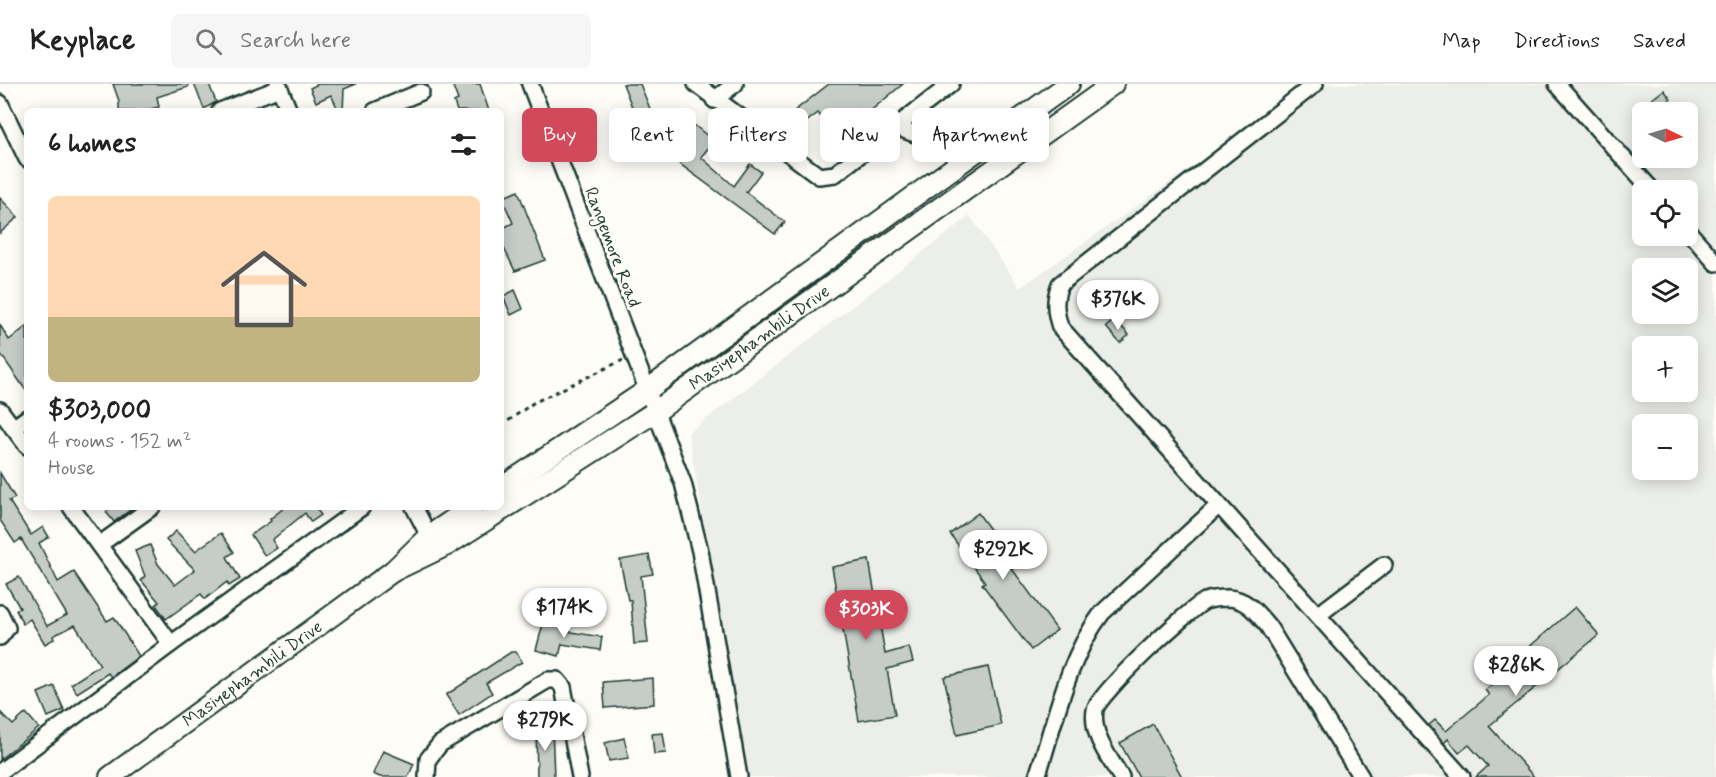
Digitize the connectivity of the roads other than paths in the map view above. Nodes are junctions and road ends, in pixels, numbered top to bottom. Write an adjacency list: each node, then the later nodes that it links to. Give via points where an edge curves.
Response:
1 (530, 84): 24 (street, Rangemore Road)
2 (696, 84): 11 (street)
3 (735, 84): 11 (street)
4 (951, 84): 17 (street)
5 (1070, 84): 16 (main road, Masiyephambili Drive)
6 (1113, 84): 26 (main road, Masiyephambili Drive)
7 (1315, 84): 31 (street, via 1060,284 1056,295 1060,327)
8 (1557, 84): 21 (street)
9 (279, 86): 13 (street); 14 (street)
10 (421, 92): 15 (street)
11 (714, 100): 19 (street, via 822,177 835,174)
12 (0, 103): 18 (street)
13 (227, 108)
14 (288, 108)
15 (382, 108)
16 (1038, 108)
17 (900, 124)
18 (24, 153)
19 (851, 162)
20 (964, 162): 24 (main road, Masiyephambili Drive)
21 (1643, 180)
22 (1698, 242): 23 (street)
23 (1716, 263)
24 (646, 391): 26 (street, Rangemore Road); 30 (main road, Masiyephambili Drive)
25 (0, 410): 28 (street)
26 (655, 412): 32 (main road, Masiyephambili Drive); 51 (street, Rangemore Road, via 692,515)
27 (24, 420): 28 (street)
28 (13, 428): 29 (street)
29 (24, 442)
30 (504, 486)
31 (1220, 505): 44 (street); 52 (street, via 1102,613 1089,630)
32 (504, 509)
33 (73, 510): 40 (street)
34 (148, 510): 40 (street)
35 (358, 510): 46 (street)
36 (416, 510): 39 (street)
37 (468, 510): 39 (main road, Masiyephambili Drive)
38 (502, 510): 42 (main road, Masiyephambili Drive, via 447,545)
39 (429, 536): 42 (main road, Masiyephambili Drive)
40 (99, 545): 46 (street)
41 (1384, 565): 44 (street)
42 (393, 571): 48 (main road, Masiyephambili Drive)
43 (0, 613): 45 (street, via 7,628)
44 (1318, 615): 55 (street)
45 (0, 637)
46 (171, 644): 47 (street)
47 (0, 772)
48 (110, 777)
49 (427, 777): 50 (street, via 428,759 440,744 548,680 557,680 563,687)
50 (580, 777)
51 (739, 777)
52 (1037, 777)
53 (1121, 777): 54 (street, via 1099,740 1095,724 1099,700 1188,612 1207,600 1227,598 1250,606 1268,626)
54 (1361, 777)
55 (1462, 777)

